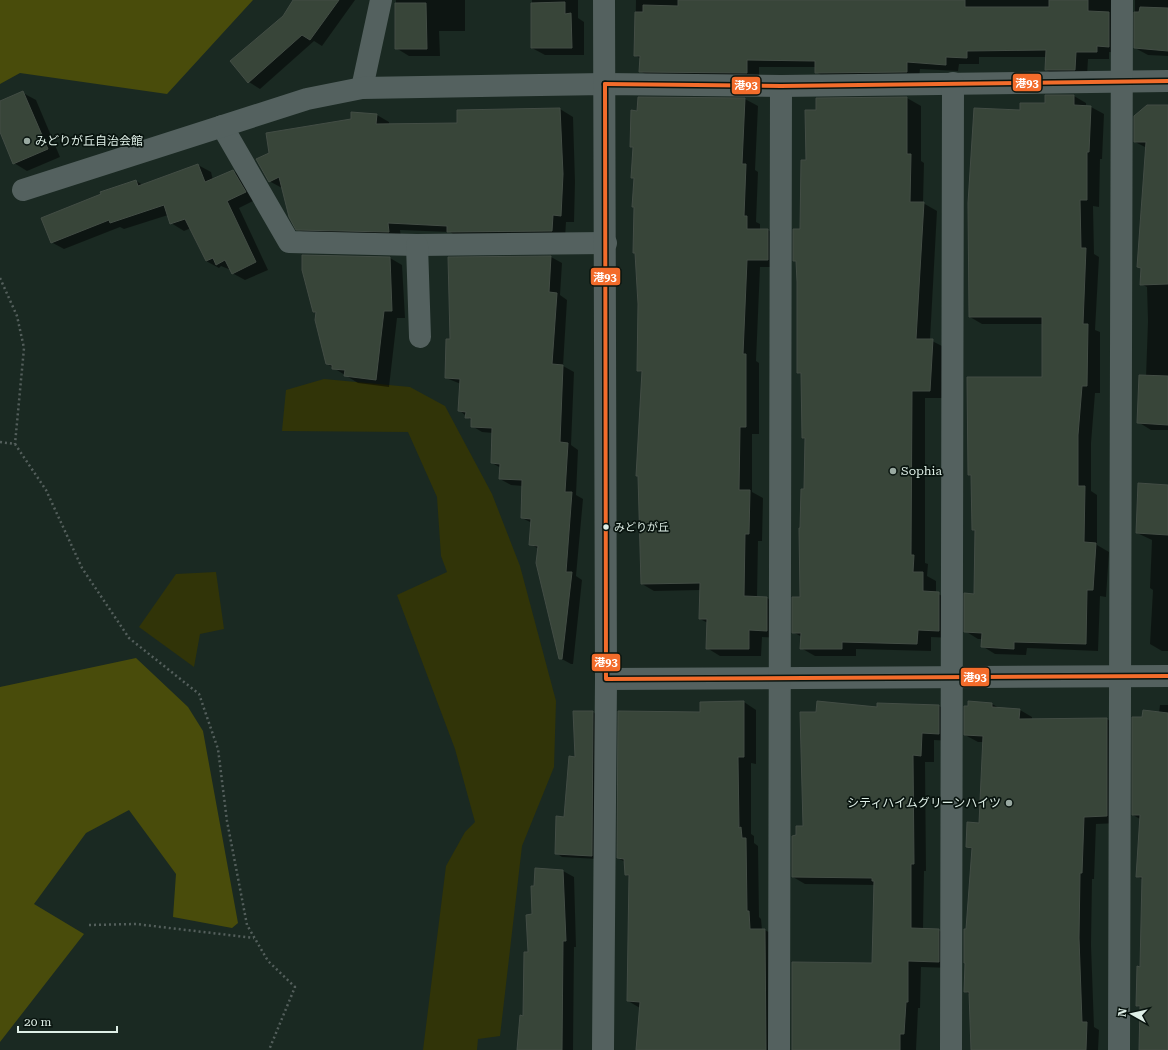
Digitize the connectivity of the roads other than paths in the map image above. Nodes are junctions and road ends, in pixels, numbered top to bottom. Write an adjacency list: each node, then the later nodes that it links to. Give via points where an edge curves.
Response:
1 (381, 0): 9 (street)
2 (604, 0): 7 (street)
3 (1122, 0): 4 (street)
4 (1122, 80): 5 (street); 6 (street); 15 (street)
5 (1168, 81)
6 (953, 83): 8 (street); 17 (street)
7 (605, 84): 8 (street); 9 (street); 12 (street)
8 (781, 86): 18 (street)
9 (362, 88): 10 (street, via 306,99)
10 (222, 126): 11 (street); 13 (street, via 289,242)
11 (22, 190)
12 (606, 243): 13 (street); 19 (street)
13 (417, 245): 14 (street)
14 (420, 337)
15 (1120, 676): 16 (street); 17 (street); 23 (street)
16 (1168, 676)
17 (952, 677): 18 (street); 22 (street)
18 (780, 678): 19 (street); 21 (street)
19 (606, 679): 20 (street)
20 (603, 1050)
21 (779, 1050)
22 (951, 1050)
23 (1119, 1050)

